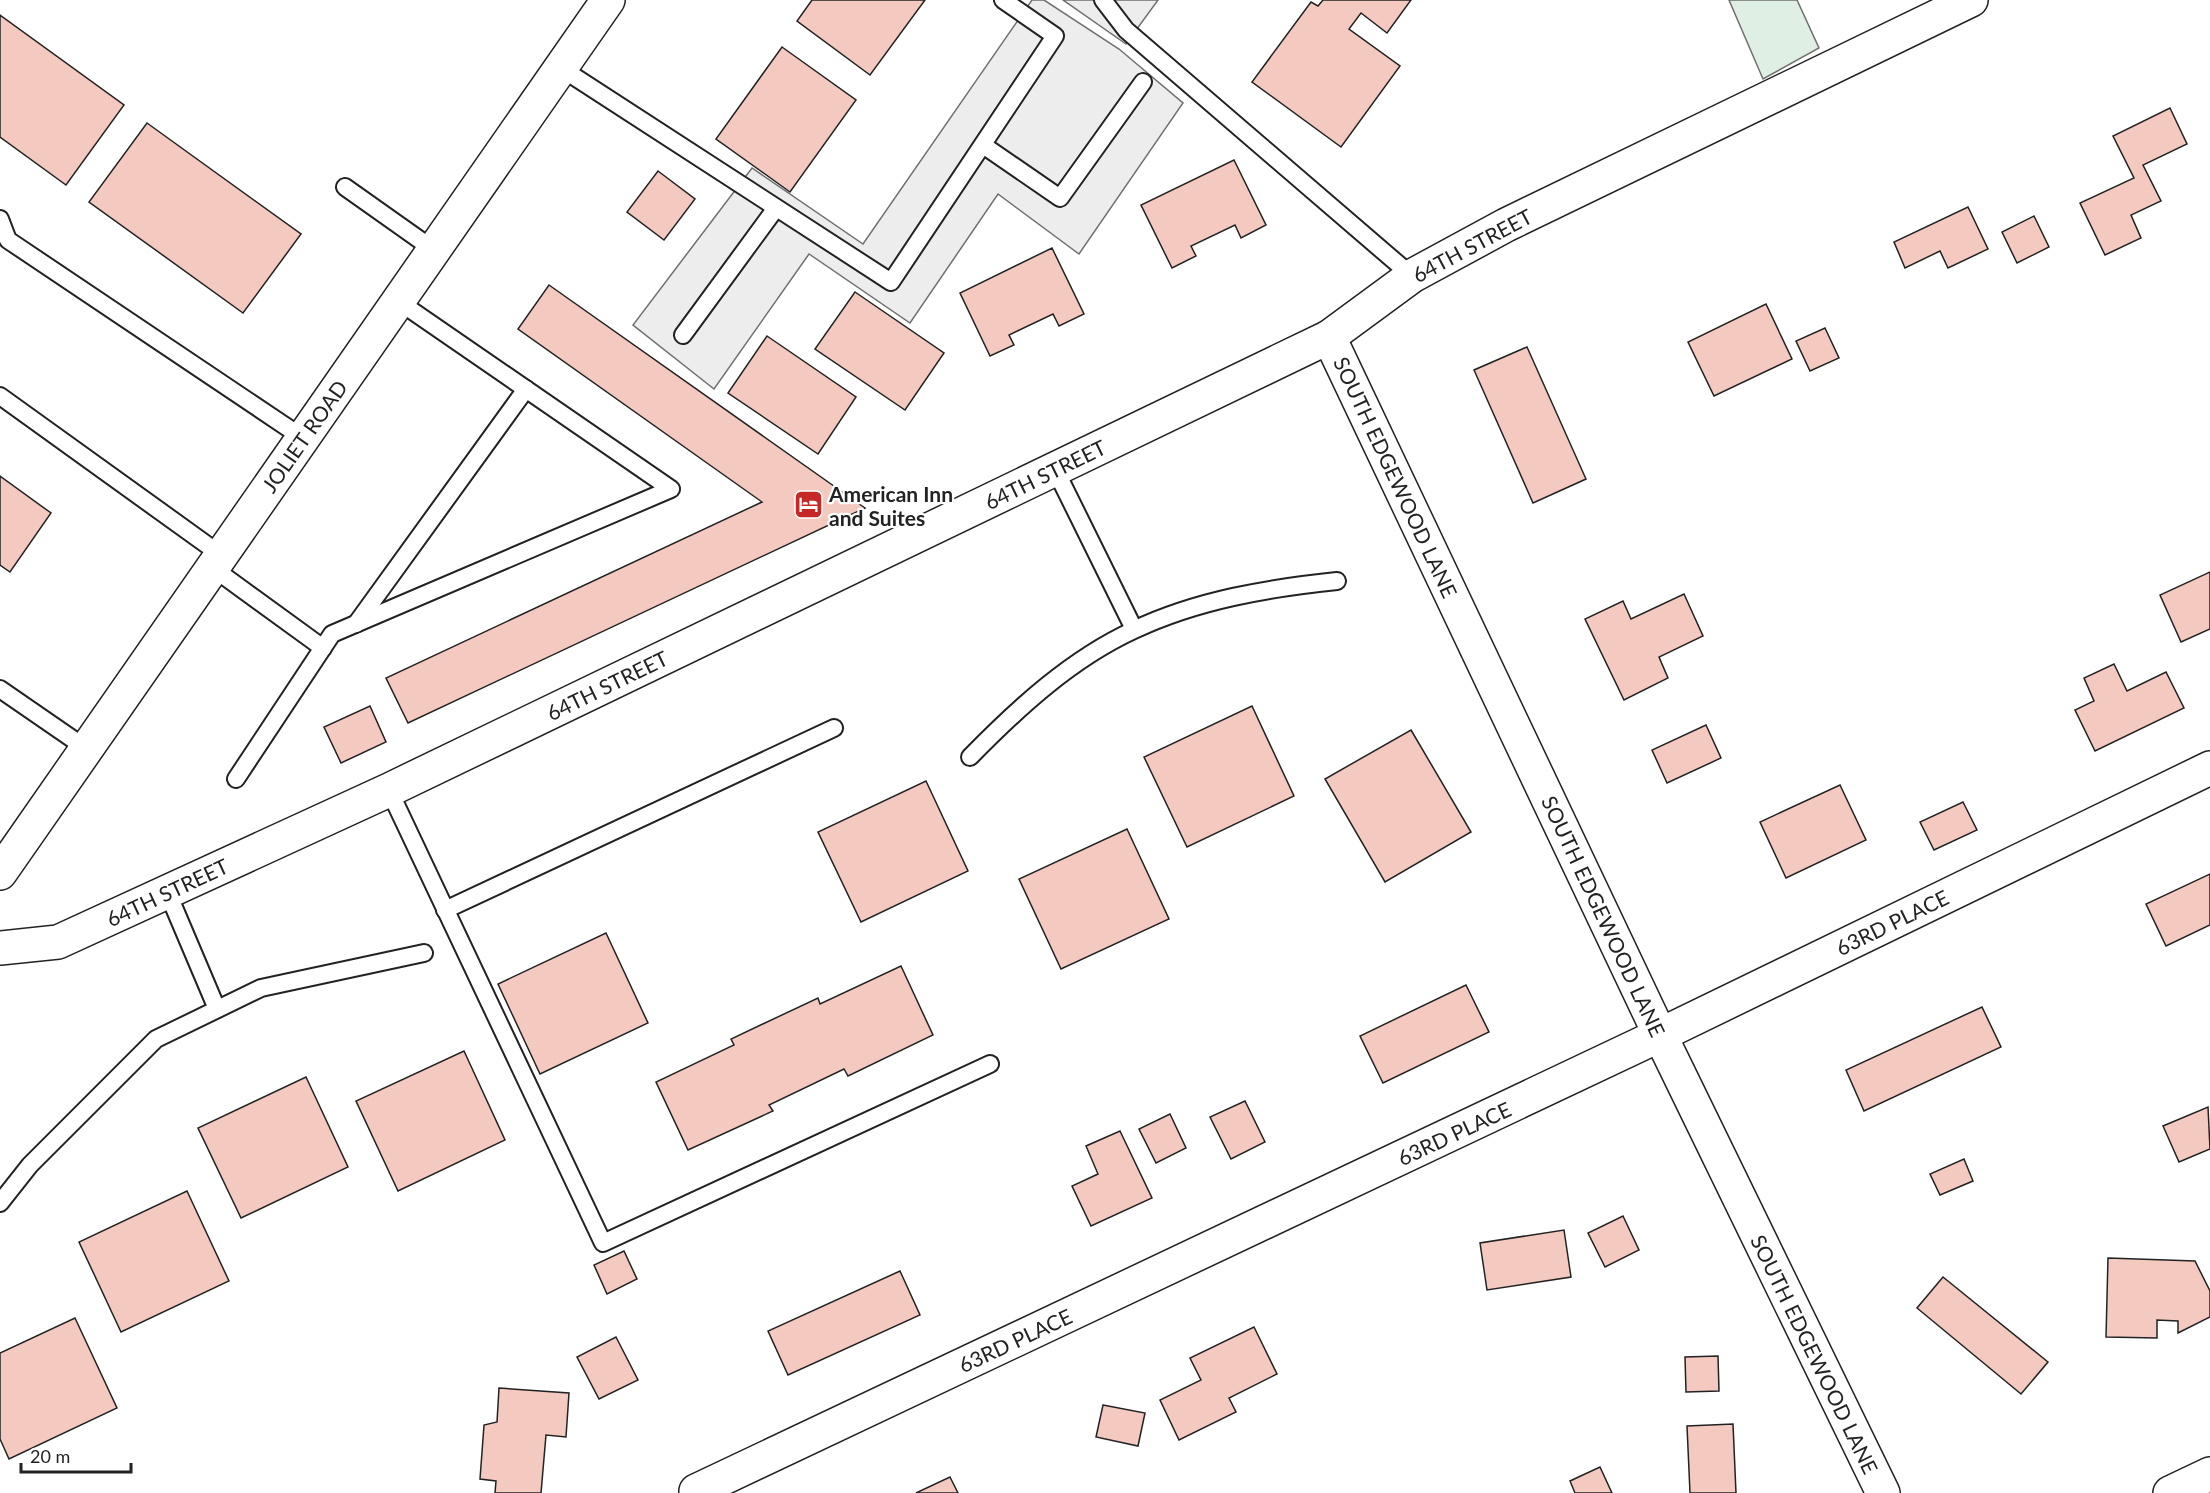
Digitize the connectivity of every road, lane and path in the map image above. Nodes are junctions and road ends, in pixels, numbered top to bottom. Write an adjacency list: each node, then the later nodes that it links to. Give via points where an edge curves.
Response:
1 (608, 0): 5 (street, JOLIET ROAD)
2 (1003, 0): 7 (lane, via 1055,36)
3 (1103, 0): 13 (lane, via 1126,30)
4 (1971, 0): 13 (street, 64TH STREET, via 1506,225)
5 (561, 68): 9 (lane); 12 (street, JOLIET ROAD)
6 (1143, 82): 7 (lane, via 1060,198)
7 (983, 145): 9 (lane, via 891,282)
8 (345, 187): 12 (lane)
9 (776, 208): 15 (lane)
10 (0, 219): 11 (lane)
11 (4, 245): 19 (lane)
12 (434, 250): 14 (street, JOLIET ROAD)
13 (1412, 276): 16 (street, 64TH STREET)
14 (398, 301): 17 (lane); 19 (street, JOLIET ROAD)
15 (683, 335)
16 (1329, 337): 20 (street, 64TH STREET); 39 (street, SOUTH EDGEWOOD LANE)
17 (526, 389): 23 (lane); 23 (lane, via 671,489)
18 (0, 396): 21 (lane)
19 (303, 438): 21 (street, JOLIET ROAD)
20 (1056, 469): 24 (lane); 32 (street, 64TH STREET)
21 (217, 562): 25 (lane); 28 (street, JOLIET ROAD)
22 (1337, 581): 24 (lane, via 1234,597)
23 (356, 624): 25 (lane, via 332,634)
24 (1134, 630): 29 (lane, via 1056,679 1008,718)
25 (323, 648): 31 (lane)
26 (0, 689): 28 (lane)
27 (834, 728): 35 (lane)
28 (87, 749): 33 (street, JOLIET ROAD)
29 (969, 757)
30 (2210, 768): 39 (street, 63RD PLACE)
31 (236, 778)
32 (389, 790): 34 (street, 64TH STREET); 35 (lane)
33 (0, 873)
34 (167, 891): 36 (street, 64TH STREET, via 58,942); 38 (lane)
35 (445, 910): 40 (lane, via 603,1243)
36 (0, 948)
37 (424, 953): 38 (lane, via 261,988)
38 (217, 1009): 41 (lane, via 156,1038 30,1164)
39 (1660, 1035): 43 (street, 63RD PLACE); 44 (street, SOUTH EDGEWOOD LANE)
40 (990, 1064)
41 (0, 1203)
42 (2210, 1474): 45 (street)
43 (696, 1491)
44 (1883, 1493)
45 (2170, 1493)

